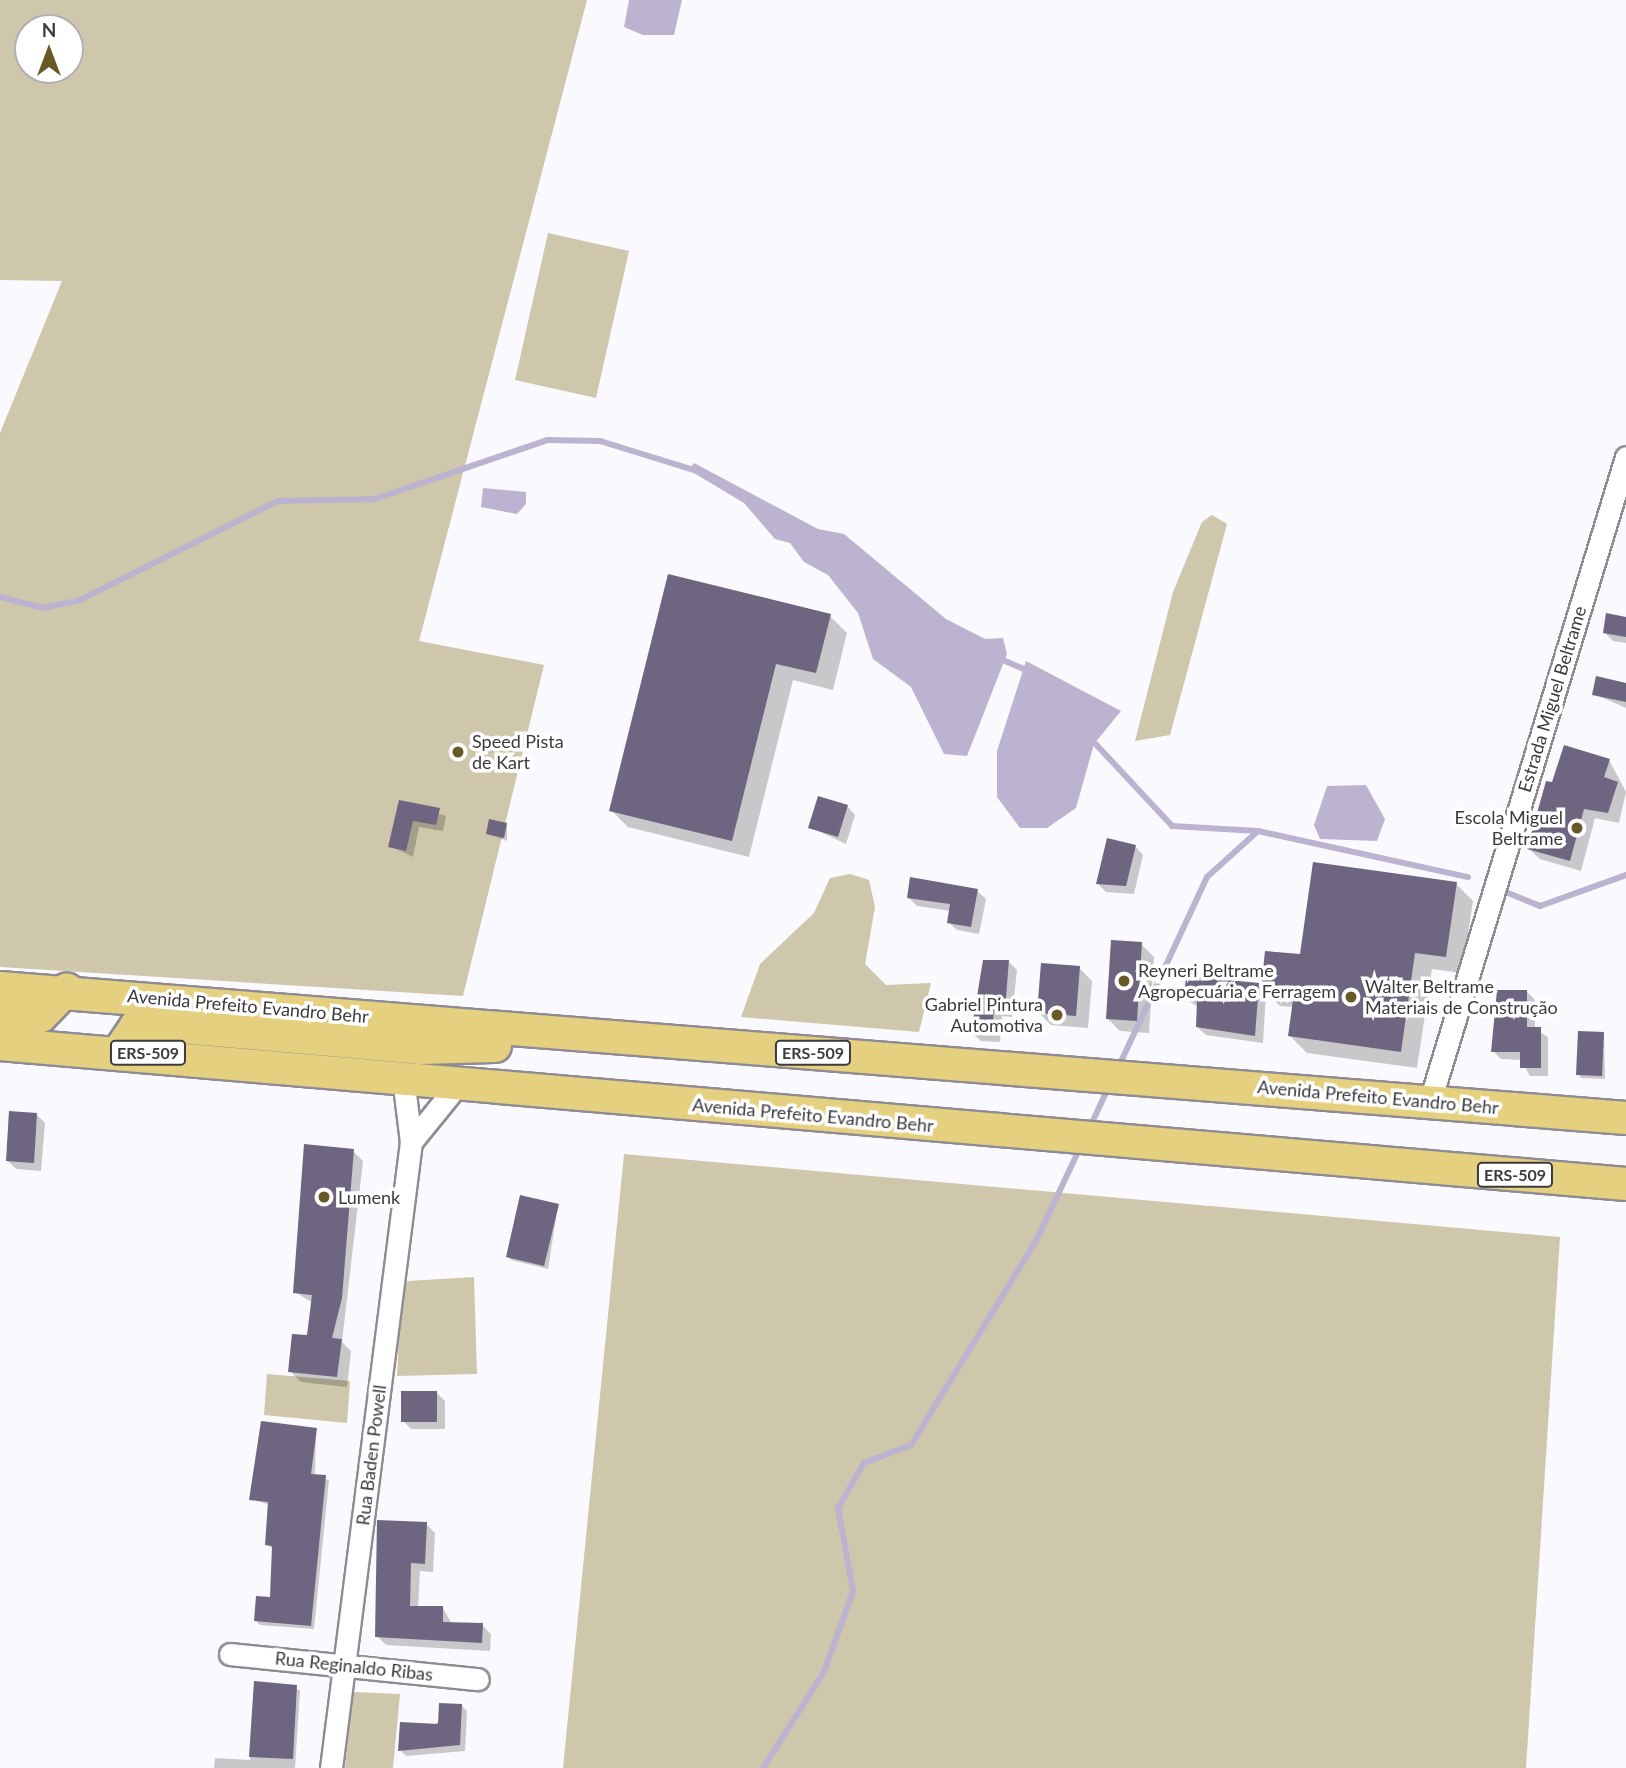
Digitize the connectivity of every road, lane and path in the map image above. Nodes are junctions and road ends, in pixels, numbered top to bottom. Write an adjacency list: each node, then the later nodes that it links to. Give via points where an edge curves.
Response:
1 (1626, 457): 10 (street, Estrada Miguel Beltrame)
2 (0, 988): 3 (highway, Avenida Prefeito Evandro Behr / ERS-509)
3 (67, 989): 4 (highway, via 41,1016); 5 (highway, Avenida Prefeito Evandro Behr / ERS-509)
4 (0, 1018)
5 (580, 1036): 7 (highway, via 420,1048 159,1025 136,1026 124,1036); 10 (highway, Avenida Prefeito Evandro Behr / ERS-509)
6 (0, 1044): 7 (highway, Avenida Prefeito Evandro Behr / ERS-509)
7 (120, 1050): 8 (highway, Avenida Prefeito Evandro Behr / ERS-509)
8 (403, 1078): 9 (highway, Avenida Prefeito Evandro Behr / ERS-509); 12 (street, Rua Baden Powell)
9 (459, 1083): 12 (street); 13 (highway, Avenida Prefeito Evandro Behr / ERS-509)
10 (1430, 1101): 11 (highway, Avenida Prefeito Evandro Behr / ERS-509)
11 (1626, 1118)
12 (411, 1142): 15 (street, Rua Baden Powell)
13 (1626, 1184)
14 (230, 1654): 15 (street, Rua Reginaldo Ribas)
15 (344, 1665): 16 (street, Rua Reginaldo Ribas); 17 (street, Rua Baden Powell)
16 (478, 1679)
17 (331, 1768)

